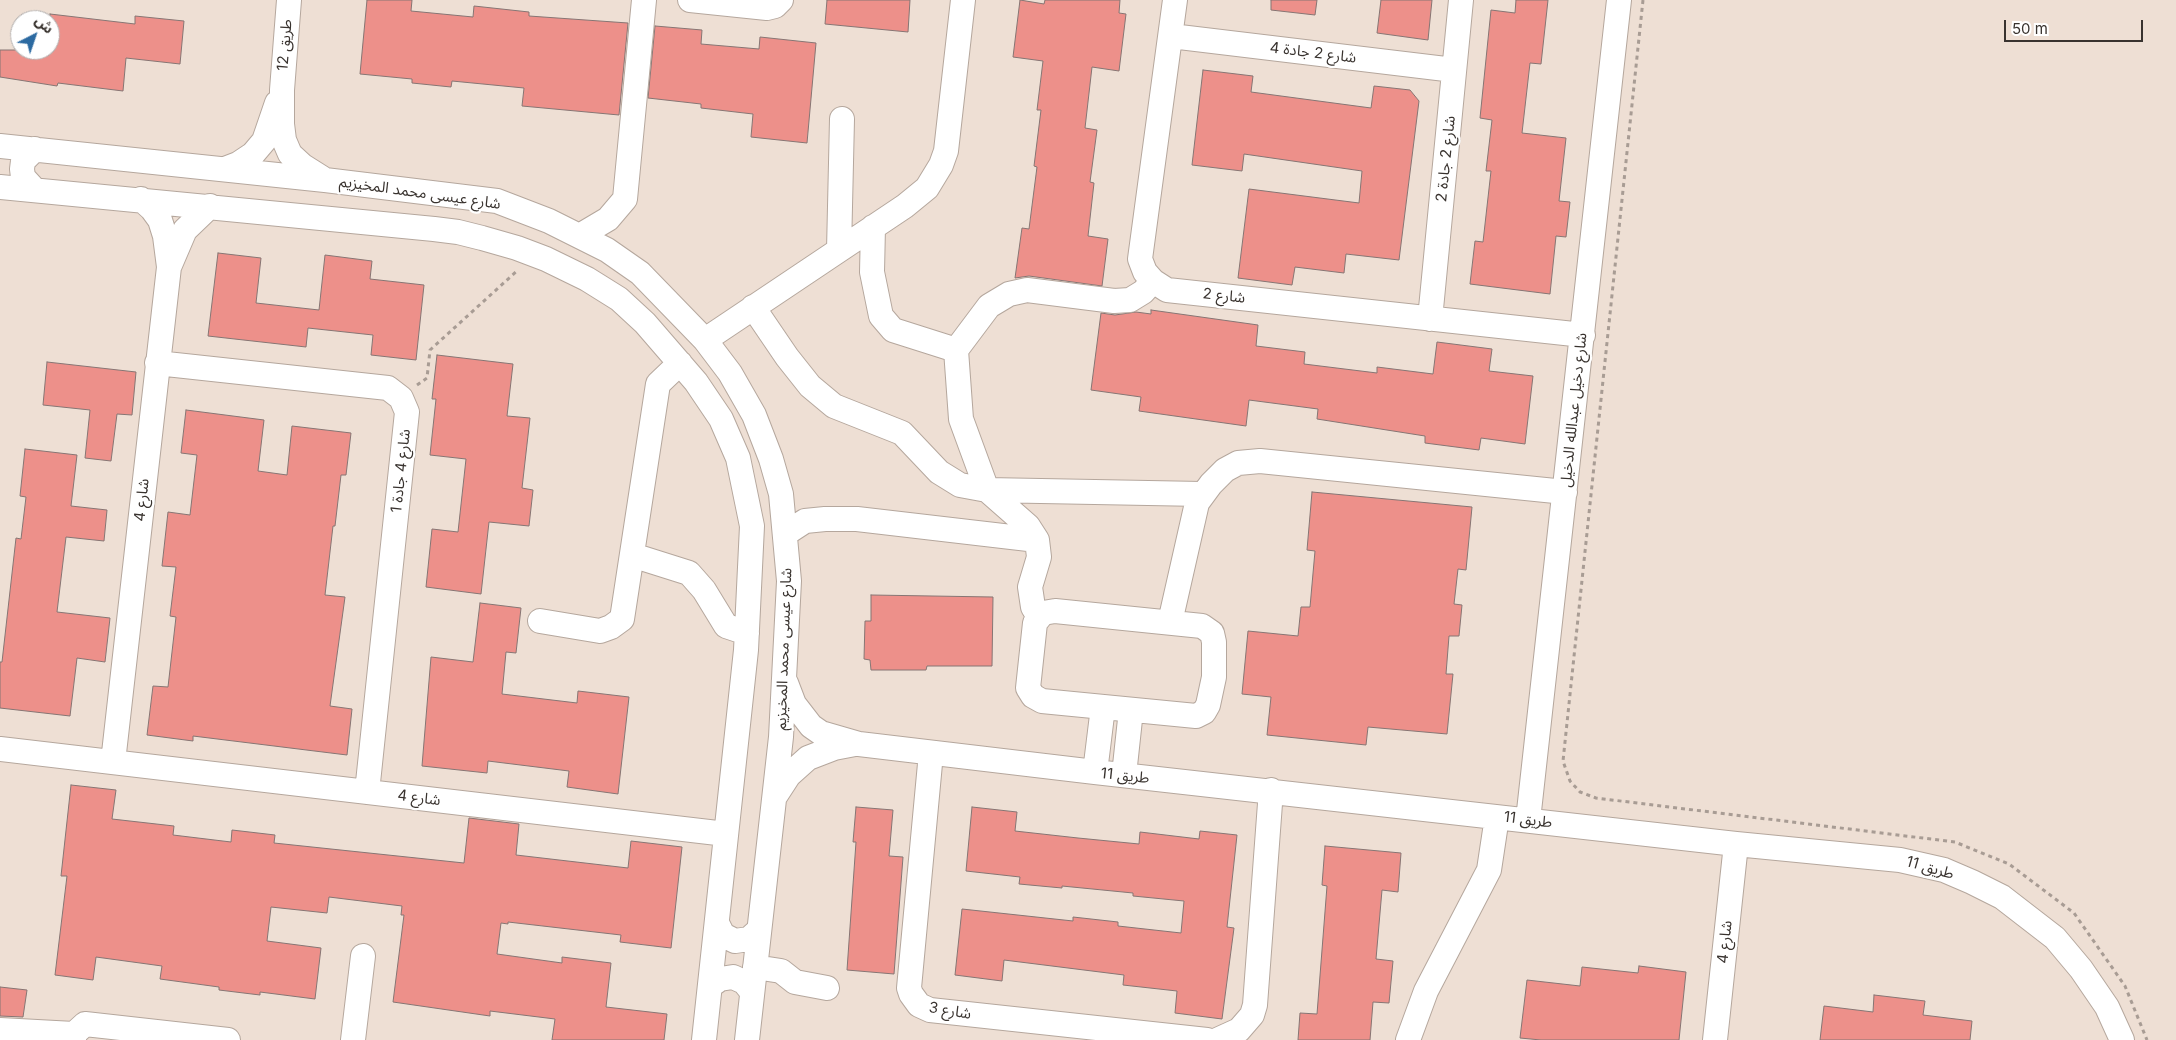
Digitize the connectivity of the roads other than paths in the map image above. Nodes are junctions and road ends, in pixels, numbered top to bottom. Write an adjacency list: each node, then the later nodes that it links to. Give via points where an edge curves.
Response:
1 (289, 0): 11 (street, طريق 12)
2 (644, 0): 25 (street, via 626,199 608,219)
3 (690, 0): 4 (street, via 768,8)
4 (781, 0)
5 (963, 0): 23 (street, via 948,138 941,165 927,188)
6 (1175, 0): 9 (street)
7 (1461, 0): 10 (street, شارع 2 جادة 2)
8 (1620, 0): 32 (street, شارع دخيل عبدالله الدخيل)
9 (1171, 36): 10 (street, شارع 2 جادة 4); 29 (street, via 1140,259)
10 (1454, 70): 31 (street, شارع 2 جادة 2)
11 (282, 90): 15 (street, طريق 12, via 264,141 252,154); 16 (street, طريق 12, via 284,140 290,154)
12 (842, 119): 27 (street)
13 (0, 146): 14 (street, شارع عيسى محمد المخيزيم)
14 (35, 149): 15 (street, شارع عيسى محمد المخيزيم); 18 (street, via 23,161 22,169 23,177)
15 (225, 169): 16 (street, شارع عيسى محمد المخيزيم)
16 (324, 180): 19 (street, شارع عيسى محمد المخيزيم)
17 (0, 187): 18 (street)
18 (34, 189): 20 (street)
19 (432, 192): 21 (street, شارع عيسى محمد المخيزيم); 24 (street, via 439,196 446,210 440,225)
20 (141, 199): 22 (street); 28 (street, شارع 4, via 160,220)
21 (497, 201): 25 (street, شارع عيسى محمد المخيزيم); 26 (street, via 489,204 479,216)
22 (210, 206): 24 (street); 28 (street, شارع 4, via 185,230)
23 (873, 228): 27 (street); 34 (street, via 872,272 881,316 894,330)
24 (434, 229): 26 (street)
25 (581, 235): 33 (street, شارع عيسى محمد المخيزيم, via 640,273)
26 (482, 238): 36 (street, via 534,255 587,279 619,299)
27 (839, 250): 30 (street)
28 (169, 267): 35 (street, شارع 4)
29 (1153, 281): 31 (street, شارع 2, via 1167,290); 34 (street, via 1130,300 1114,301 1027,290 1008,294 989,306)
30 (753, 307): 33 (street); 37 (street, via 786,357 810,386 834,406 902,433 939,472 960,485)
31 (1430, 319): 32 (street, شارع 2)
32 (1582, 335): 38 (street, شارع دخيل عبدالله الدخيل)
33 (705, 340): 40 (street, شارع عيسى محمد المخيزيم, via 730,373 754,415 781,494)
34 (956, 350): 37 (street, via 961,419)
35 (157, 363): 53 (street, شارع 4); 57 (street, شارع 4 جادة 1, via 388,388 401,398 407,412)
36 (680, 363): 42 (street, via 658,384); 46 (street, via 721,419 738,458 752,526)
37 (987, 490): 39 (street); 41 (street, via 1028,526)
38 (1565, 492): 39 (street, via 1260,461 1238,463 1225,470); 60 (street, شارع دخيل عبدالله الدخيل)
39 (1202, 494): 45 (street, via 1193,518)
40 (785, 534): 41 (street, via 805,521 849,519); 47 (street, شارع عيسى محمد المخيزيم, via 789,581)
41 (1037, 540): 43 (street, via 1039,557 1030,587 1032,607)
42 (632, 555): 44 (street, via 622,619 611,627 600,631); 46 (street, via 689,573 704,590 726,626)
43 (1039, 616): 45 (street, via 1054,612); 48 (street, via 1035,623 1028,688 1033,696 1042,701)
44 (540, 621)
45 (1170, 622): 49 (street, via 1202,626 1212,633 1214,677 1208,704 1204,712 1196,716)
46 (747, 633): 61 (street)
47 (785, 680): 50 (street, طريق 11, via 794,704 811,726); 58 (street, شارع عيسى محمد المخيزيم)
48 (1103, 707): 49 (street); 54 (street)
49 (1131, 710): 55 (street)
50 (859, 744): 52 (street, طريق 11); 58 (street, طريق 11, via 834,748 808,758 789,775)
51 (0, 749): 53 (street, شارع 4)
52 (931, 753): 54 (street, طريق 11); 76 (street, شارع 3, via 909,988 914,1000 930,1010)
53 (113, 762): 57 (street, شارع 4)
54 (1095, 772): 55 (street, طريق 11)
55 (1124, 776): 56 (street, طريق 11)
56 (1271, 790): 59 (street, طريق 11); 77 (street, via 1255,1005 1252,1015 1239,1030)
57 (368, 792): 61 (street, شارع 4)
58 (774, 799): 64 (street, شارع عيسى محمد المخيزيم)
59 (1497, 817): 60 (street, طريق 11); 78 (street, via 1489,870 1426,991)
60 (1528, 820): 62 (street, طريق 11)
61 (726, 834): 63 (street)
62 (1736, 844): 79 (street, شارع 4); 80 (street, طريق 11, via 1900,860 1944,870 2002,897 2056,938 2107,1007)
63 (716, 923): 64 (street, via 723,935 735,941 749,939); 67 (street)
64 (759, 930): 66 (street, شارع عيسى محمد المخيزيم)
65 (363, 956): 73 (street)
66 (755, 967): 68 (street, via 781,971 795,982); 69 (street, شارع عيسى محمد المخيزيم)
67 (710, 986): 69 (street, via 720,979 733,977 744,982); 74 (street)
68 (826, 988)
69 (752, 992): 75 (street, شارع عيسى محمد المخيزيم)
70 (0, 1030): 71 (street)
71 (74, 1037): 72 (street, via 85,1024)
72 (228, 1040)
73 (353, 1040)
74 (704, 1040)
75 (746, 1040)
76 (1206, 1040)
77 (1217, 1040)
78 (1408, 1040)
79 (1715, 1040)
80 (2122, 1040)

